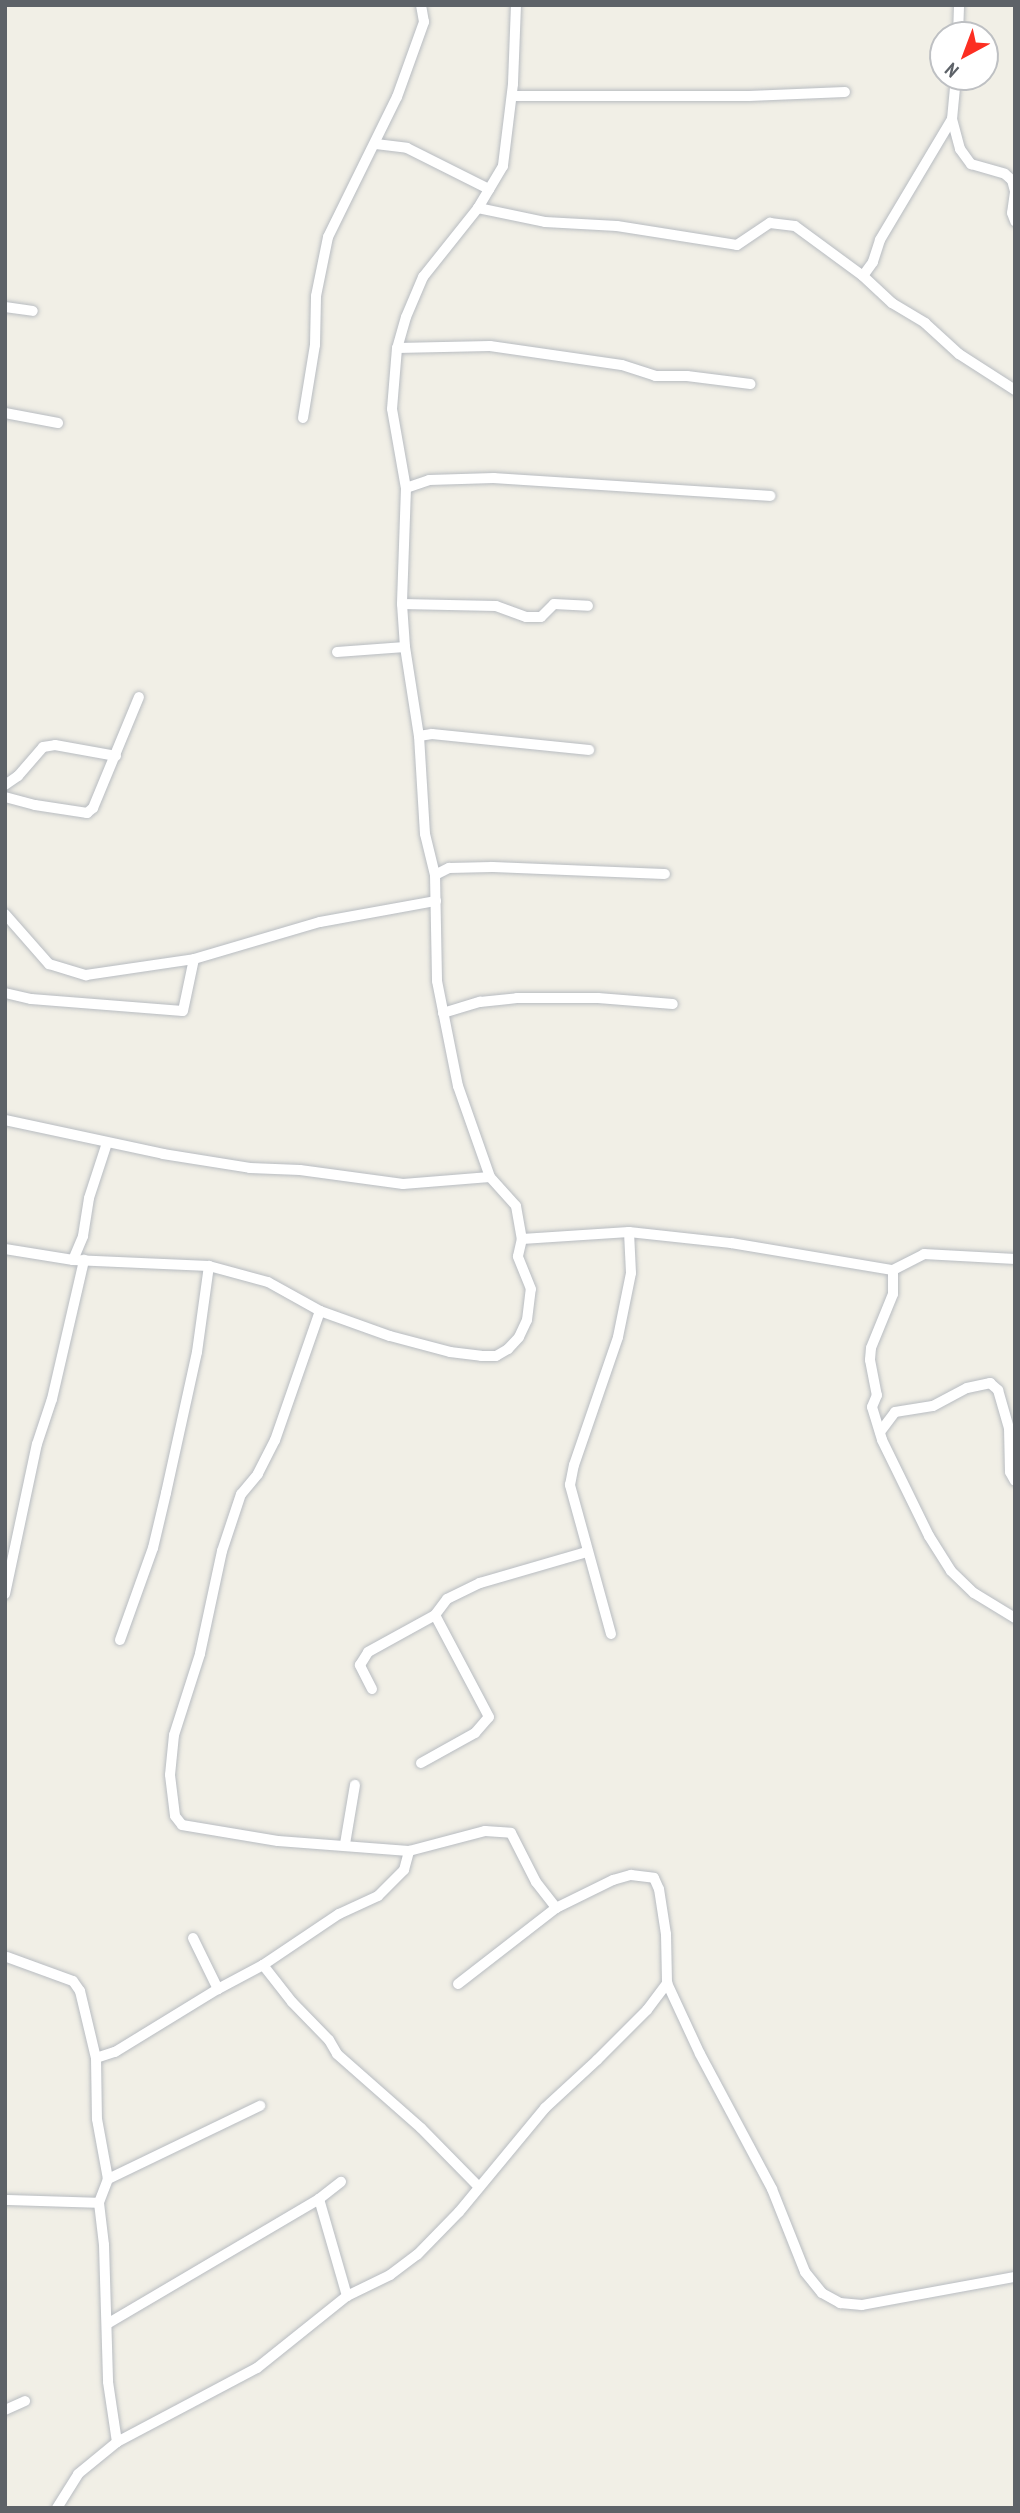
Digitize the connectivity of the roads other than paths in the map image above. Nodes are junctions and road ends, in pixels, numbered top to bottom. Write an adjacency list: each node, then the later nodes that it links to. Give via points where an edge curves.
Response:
1 (421, 5): 7 (street, via 424,22 419,41)
2 (516, 5): 5 (street)
3 (955, 91): 6 (street)
4 (845, 92): 5 (street)
5 (512, 96): 8 (street, via 503,166)
6 (952, 119): 9 (street, via 954,136 967,161 1006,174); 12 (street)
7 (376, 144): 8 (street, via 407,148); 19 (street, via 328,237 316,296 315,345)
8 (489, 189): 10 (street)
9 (1015, 192): 11 (street)
10 (478, 208): 12 (street, via 545,222 617,226 737,245 770,223 795,226); 15 (street, via 424,277)
11 (1015, 221)
12 (863, 276): 17 (street, via 958,354)
13 (5, 307): 14 (street)
14 (33, 311)
15 (397, 348): 16 (street, via 490,346 622,365 655,376); 21 (street, via 392,409)
16 (750, 384)
17 (1015, 390)
18 (5, 413): 20 (street)
19 (303, 418)
20 (58, 423)
21 (406, 488): 22 (street, via 429,480 494,478); 23 (street)
22 (771, 496)
23 (402, 604): 24 (street, via 496,606 526,617 541,617 554,604); 25 (street)
24 (588, 606)
25 (405, 647): 26 (street); 28 (street)
26 (337, 652)
27 (139, 697): 30 (street)
28 (419, 736): 29 (street); 34 (street, via 425,834)
29 (589, 751)
30 (116, 756): 31 (street, via 43,747); 32 (street, via 87,813)
31 (5, 785)
32 (5, 797)
33 (664, 874): 34 (street, via 492,867 449,868)
34 (435, 875): 35 (street)
35 (436, 901): 37 (street, via 320,922); 40 (street)
36 (5, 914): 37 (street, via 40,957 62,970 86,975)
37 (194, 959): 38 (street, via 183,1011)
38 (5, 993)
39 (673, 1004): 40 (street, via 517,998)
40 (443, 1013): 43 (street, via 458,1086)
41 (5, 1120): 42 (street)
42 (107, 1143): 43 (street, via 250,1168 403,1184); 48 (street, via 89,1198)
43 (490, 1177): 45 (street, via 516,1206)
44 (628, 1232): 45 (street); 50 (street, via 731,1243); 54 (street, via 631,1273 618,1337 570,1485)
45 (522, 1239): 51 (street, via 518,1256 531,1289 527,1320 519,1337 496,1356 450,1352)
46 (5, 1249): 48 (street)
47 (1015, 1259): 50 (street, via 924,1254)
48 (79, 1260): 49 (street); 55 (street, via 52,1399 37,1444)
49 (209, 1266): 51 (street, via 268,1282); 59 (street, via 197,1352 153,1548)
50 (893, 1270): 52 (street, via 893,1294 871,1348 877,1395 872,1407)
51 (320, 1311): 63 (street, via 275,1440 258,1474 241,1494 174,1735 170,1775 175,1816 182,1825 278,1841)
52 (880, 1432): 53 (street, via 895,1412 933,1406 967,1388 990,1383 998,1390 1009,1428 1010,1472); 57 (street, via 946,1564 974,1593)
53 (1015, 1481)
54 (587, 1552): 56 (street, via 481,1583 447,1599); 58 (street)
55 (5, 1594)
56 (435, 1615): 60 (street, via 368,1652 360,1665); 61 (street, via 489,1717 475,1733)
57 (1015, 1618)
58 (611, 1634)
59 (120, 1640)
60 (372, 1689)
61 (421, 1763)
62 (355, 1785): 63 (street)
63 (345, 1844): 64 (street)
64 (409, 1851): 65 (street, via 485,1831 512,1833 536,1882); 68 (street, via 404,1870 378,1896 339,1914)
65 (556, 1908): 69 (street, via 613,1880 631,1875 654,1878 666,1934); 70 (street)
66 (192, 1938): 71 (street)
67 (7, 1957): 72 (street, via 72,1981 80,1992)
68 (263, 1965): 71 (street); 76 (street, via 337,2054)
69 (667, 1983): 76 (street, via 622,2035 545,2108); 80 (street, via 772,2189 805,2272 822,2293 839,2302 862,2305)
70 (458, 1984)
71 (218, 1989): 72 (street, via 116,2052)
72 (96, 2058): 74 (street, via 97,2119)
73 (260, 2106): 74 (street)
74 (108, 2179): 79 (street)
75 (341, 2182): 77 (street)
76 (479, 2187): 81 (street, via 417,2255 390,2275)
77 (319, 2199): 81 (street); 82 (street)
78 (5, 2200): 79 (street)
79 (99, 2203): 82 (street)
80 (1015, 2277)
81 (347, 2296): 85 (street, via 257,2368)
82 (107, 2324): 85 (street, via 108,2382)
83 (25, 2401): 84 (street)
84 (5, 2410)
85 (117, 2442): 86 (street, via 78,2474)
86 (57, 2508)

